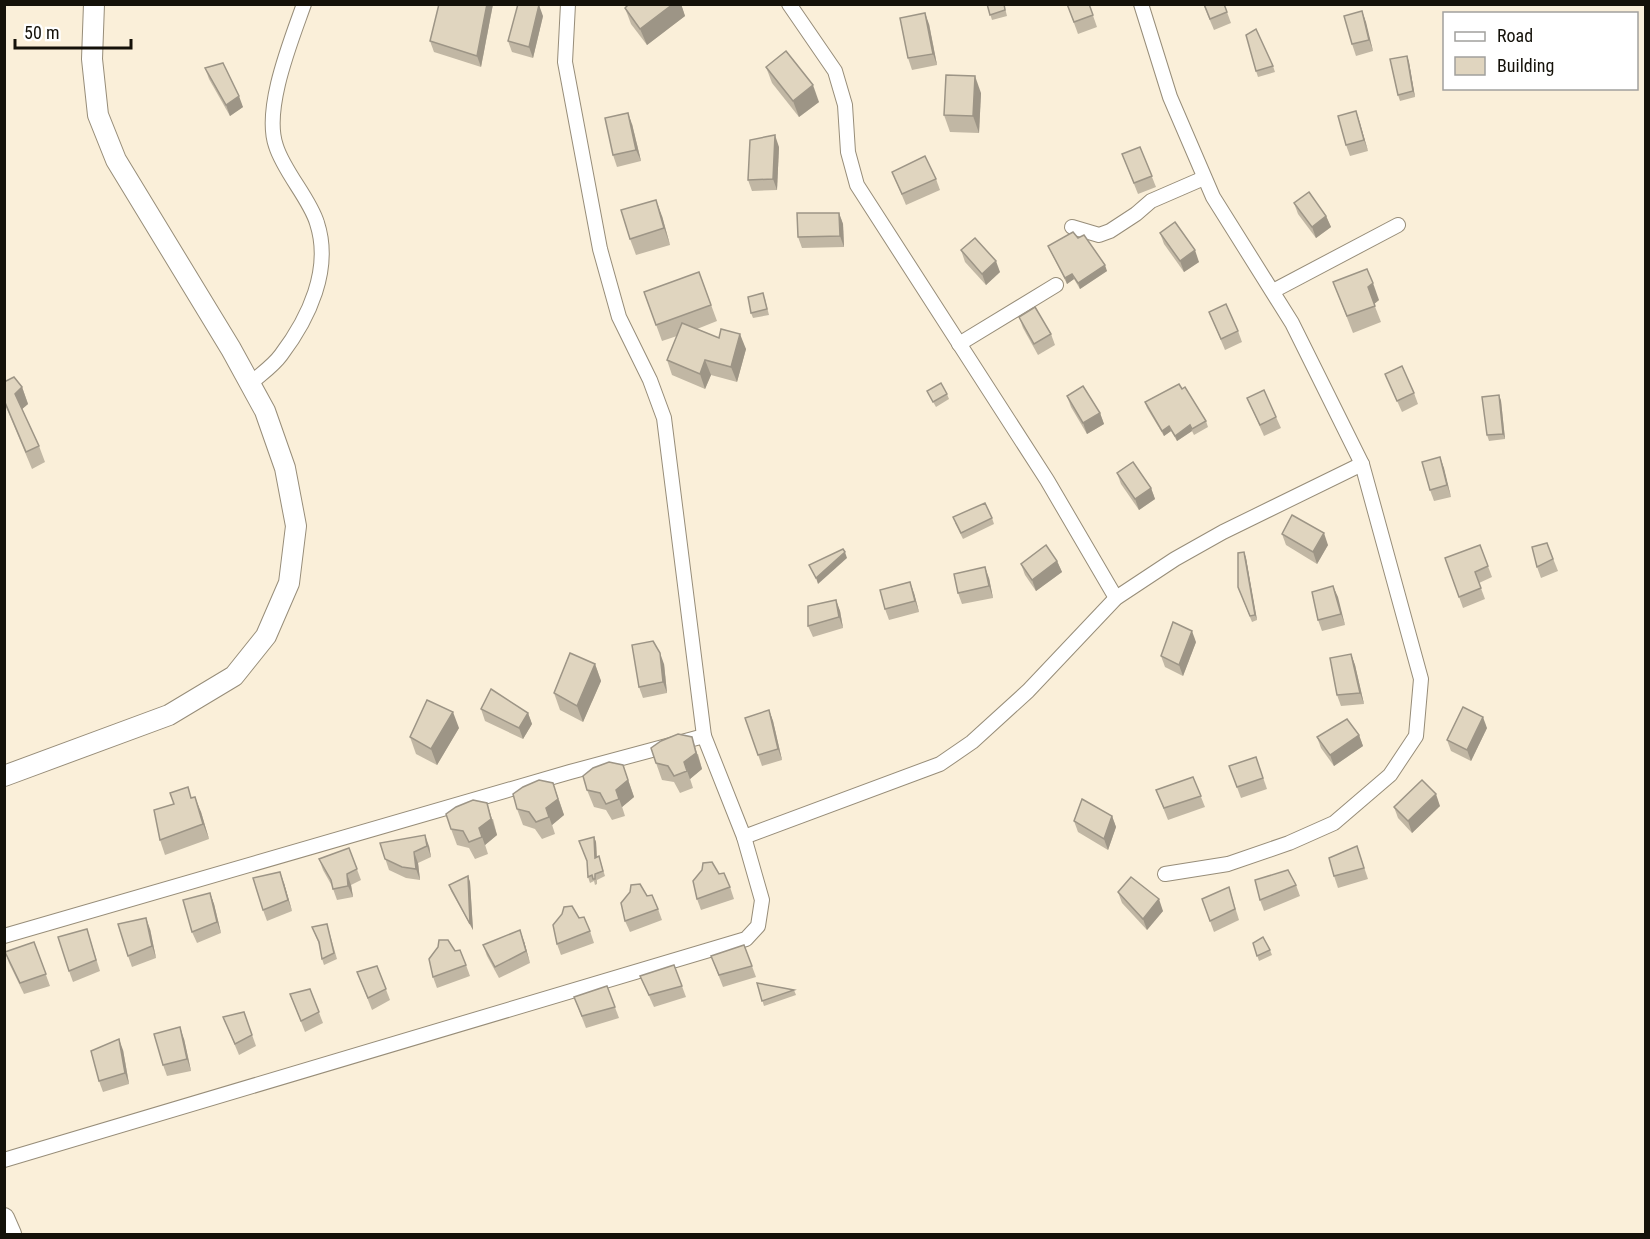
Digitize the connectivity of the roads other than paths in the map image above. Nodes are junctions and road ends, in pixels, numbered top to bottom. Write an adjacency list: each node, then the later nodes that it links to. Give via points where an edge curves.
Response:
1 (94, 4): 12 (street, via 92,59 98,115 116,160)
2 (304, 4): 12 (street, via 272,114 275,146 317,222 323,253 319,284 280,356)
3 (789, 4): 11 (street, via 835,71 845,105 848,152 857,185)
4 (1141, 4): 6 (street, via 1170,97)
5 (569, 5): 15 (street, via 565,62 600,249 618,317 650,380 664,418)
6 (1204, 178): 8 (street, via 1151,201 1110,231 1099,235); 10 (street)
7 (1398, 225): 10 (street)
8 (1072, 227)
9 (1056, 285): 11 (street)
10 (1273, 291): 13 (street)
11 (959, 344): 14 (street, via 1047,480)
12 (251, 384): 16 (street, via 285,468 296,526 289,583 266,636 234,676 169,715)
13 (1362, 464): 14 (street, via 1223,532); 18 (street, via 1421,679 1416,735 1390,775 1334,823 1228,864)
14 (1116, 598): 17 (street, via 1028,691 940,765)
15 (704, 736): 17 (street); 19 (street)
16 (4, 776)
17 (744, 837): 20 (street, via 762,900 758,926 746,939)
18 (1165, 874)
19 (4, 936)
20 (4, 1160)
21 (4, 1218): 22 (street)
22 (11, 1234)

